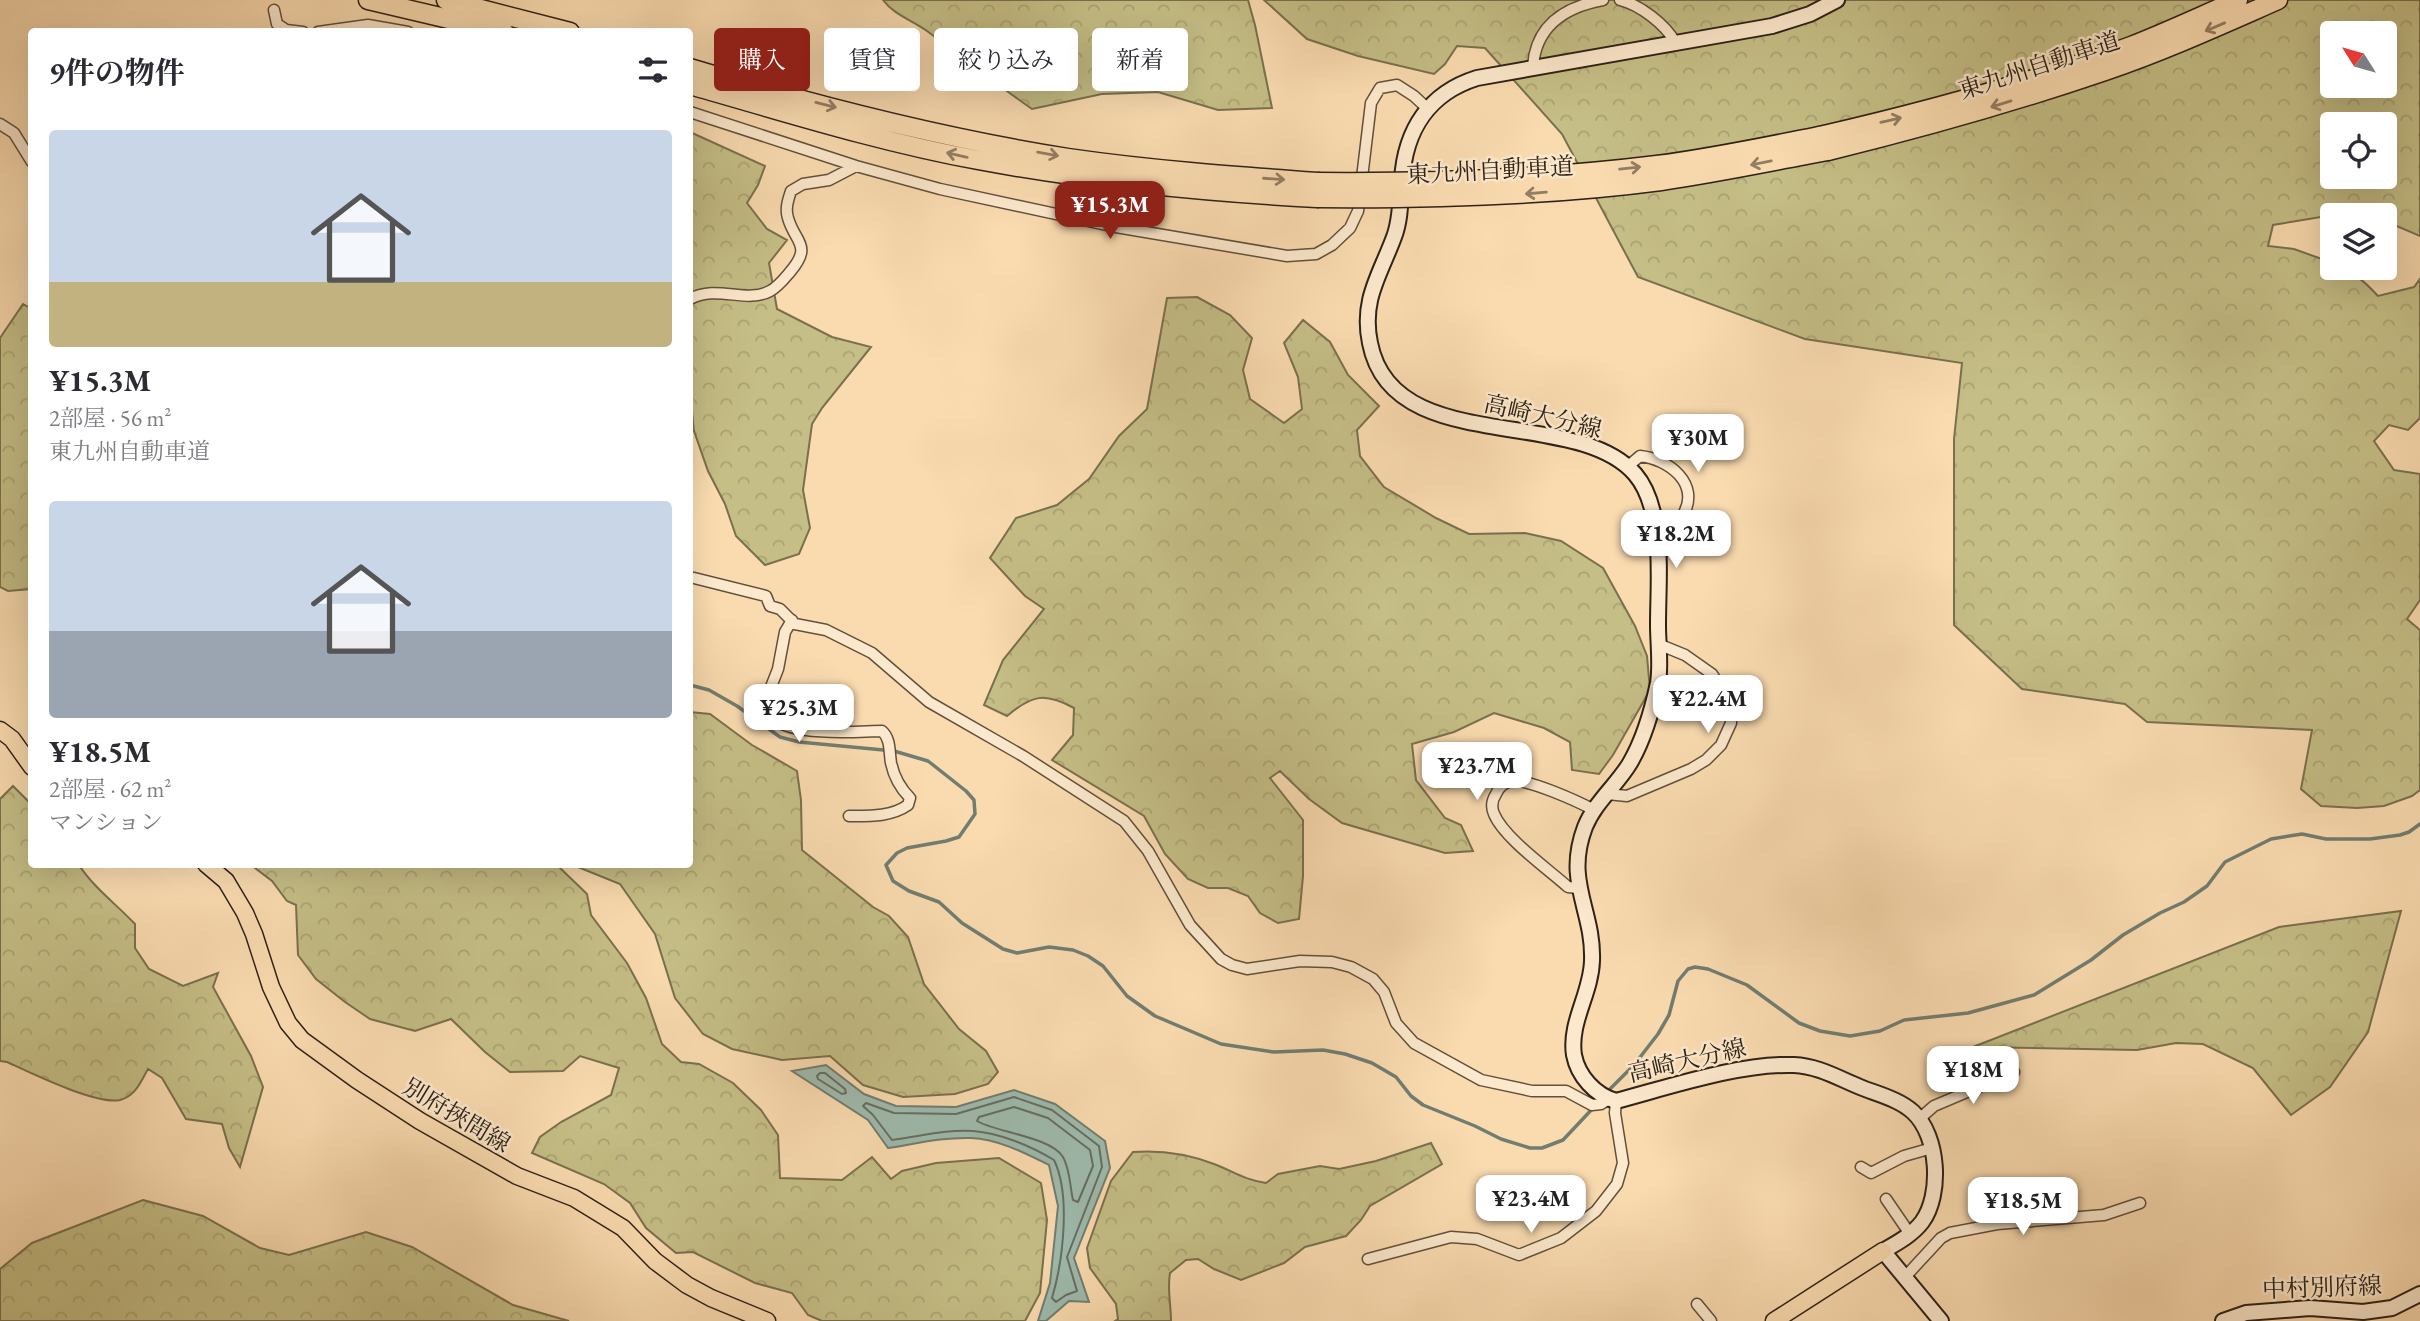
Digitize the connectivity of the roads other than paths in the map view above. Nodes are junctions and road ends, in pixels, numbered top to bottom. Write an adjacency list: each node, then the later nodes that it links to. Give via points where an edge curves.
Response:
1 (368, 0): 12 (highway)
2 (446, 0): 13 (highway)
3 (1603, 0): 15 (street, via 1547,26 1534,51)
4 (1620, 0): 14 (street, via 1663,26)
5 (1838, 0): 14 (main road, 高崎大分線, via 1784,23)
6 (2238, 0): 21 (highway, 東九州自動車道, one-way to 6, via 2131,46)
7 (2278, 0): 21 (highway, 東九州自動車道, one-way to 21, via 2106,71 1940,122)
8 (274, 10): 9 (street, via 277,24)
9 (283, 28)
10 (343, 28): 11 (street, via 368,24)
11 (388, 28)
12 (487, 28)
13 (554, 28)
14 (1675, 42): 15 (main road, 高崎大分線)
15 (1533, 66): 18 (main road, 高崎大分線, via 1468,81)
16 (693, 69): 24 (highway, 東九州自動車道, one-way to 24, via 976,142)
17 (693, 86): 24 (highway, 東九州自動車道, one-way to 17, via 1145,185 977,160)
18 (1428, 109): 23 (street, via 1397,85 1380,88 1371,103 1358,211 1350,228 1316,254 1287,256 1116,227); 26 (main road, 高崎大分線, via 1404,153 1397,227 1369,298 1369,341 1375,361 1388,381 1423,409 1589,447)
19 (693, 113): 23 (street)
20 (0, 124): 22 (street, via 14,133)
21 (1826, 143): 24 (highway, 東九州自動車道, bridge, via 1578,173)
22 (28, 156)
23 (856, 166): 25 (street, via 791,191 786,204 788,219 802,249 799,261 774,290 762,295 712,292)
24 (1317, 190)
25 (693, 298)
26 (1627, 467): 27 (main road, 高崎大分線, via 1649,496); 27 (street, via 1640,456 1662,462 1683,478 1689,489 1689,500 1676,525)
27 (1657, 534): 30 (main road, 高崎大分線)
28 (693, 578): 29 (street, via 766,596 770,606)
29 (792, 620): 35 (street, via 764,705 769,716 792,729 882,731 888,737 896,779 910,798 908,805 896,812); 39 (street, via 826,630 872,653 929,702 1124,821 1148,851 1190,925 1221,959 1247,968 1300,961 1350,967 1373,979 1384,992 1396,1023 1414,1043 1481,1080 1532,1091 1558,1090 1592,1105)
30 (1658, 643): 33 (main road, 高崎大分線, via 1659,679 1644,733); 33 (street, via 1712,674 1730,702 1731,723 1721,745 1691,769 1627,796)
31 (0, 730): 32 (main road)
32 (28, 761)
33 (1607, 794): 34 (main road, 高崎大分線)
34 (1594, 810): 37 (main road, 高崎大分線, via 1577,861); 37 (street, via 1513,781 1502,785 1494,796 1495,816 1509,834 1568,887)
35 (849, 816)
36 (211, 868): 51 (main road, 別府挾間線, via 226,881 244,913 271,987 288,1023 302,1040 420,1121 517,1177 574,1198 623,1228 687,1285)
37 (1578, 888): 39 (main road, 高崎大分線, via 1592,961 1572,1034 1575,1059 1592,1088)
38 (2014, 1072): 40 (street, via 1934,1106)
39 (1612, 1100): 40 (main road, 高崎大分線, via 1759,1066 1797,1065 1823,1070 1877,1093); 47 (street, via 1623,1152 1617,1184 1596,1211 1561,1238 1519,1255 1477,1239 1451,1237)
40 (1919, 1120): 41 (main road, 高崎大分線)
41 (1932, 1148): 42 (street, via 1871,1173); 45 (main road, 高崎大分線, via 1933,1197 1922,1222)
42 (1861, 1167)
43 (1886, 1199): 45 (street)
44 (2140, 1203): 48 (street, via 2104,1215 1950,1233)
45 (1910, 1234): 46 (main road, 高崎大分線)
46 (1884, 1251): 48 (main road); 53 (main road)
47 (1368, 1259)
48 (1905, 1277): 54 (main road)
49 (2420, 1294): 55 (main road, 中村別府線, via 2392,1308 2363,1312 2310,1308 2246,1313)
50 (1697, 1304): 52 (street)
51 (767, 1321)
52 (1711, 1321)
53 (1774, 1321)
54 (1941, 1321)
55 (2223, 1321)

